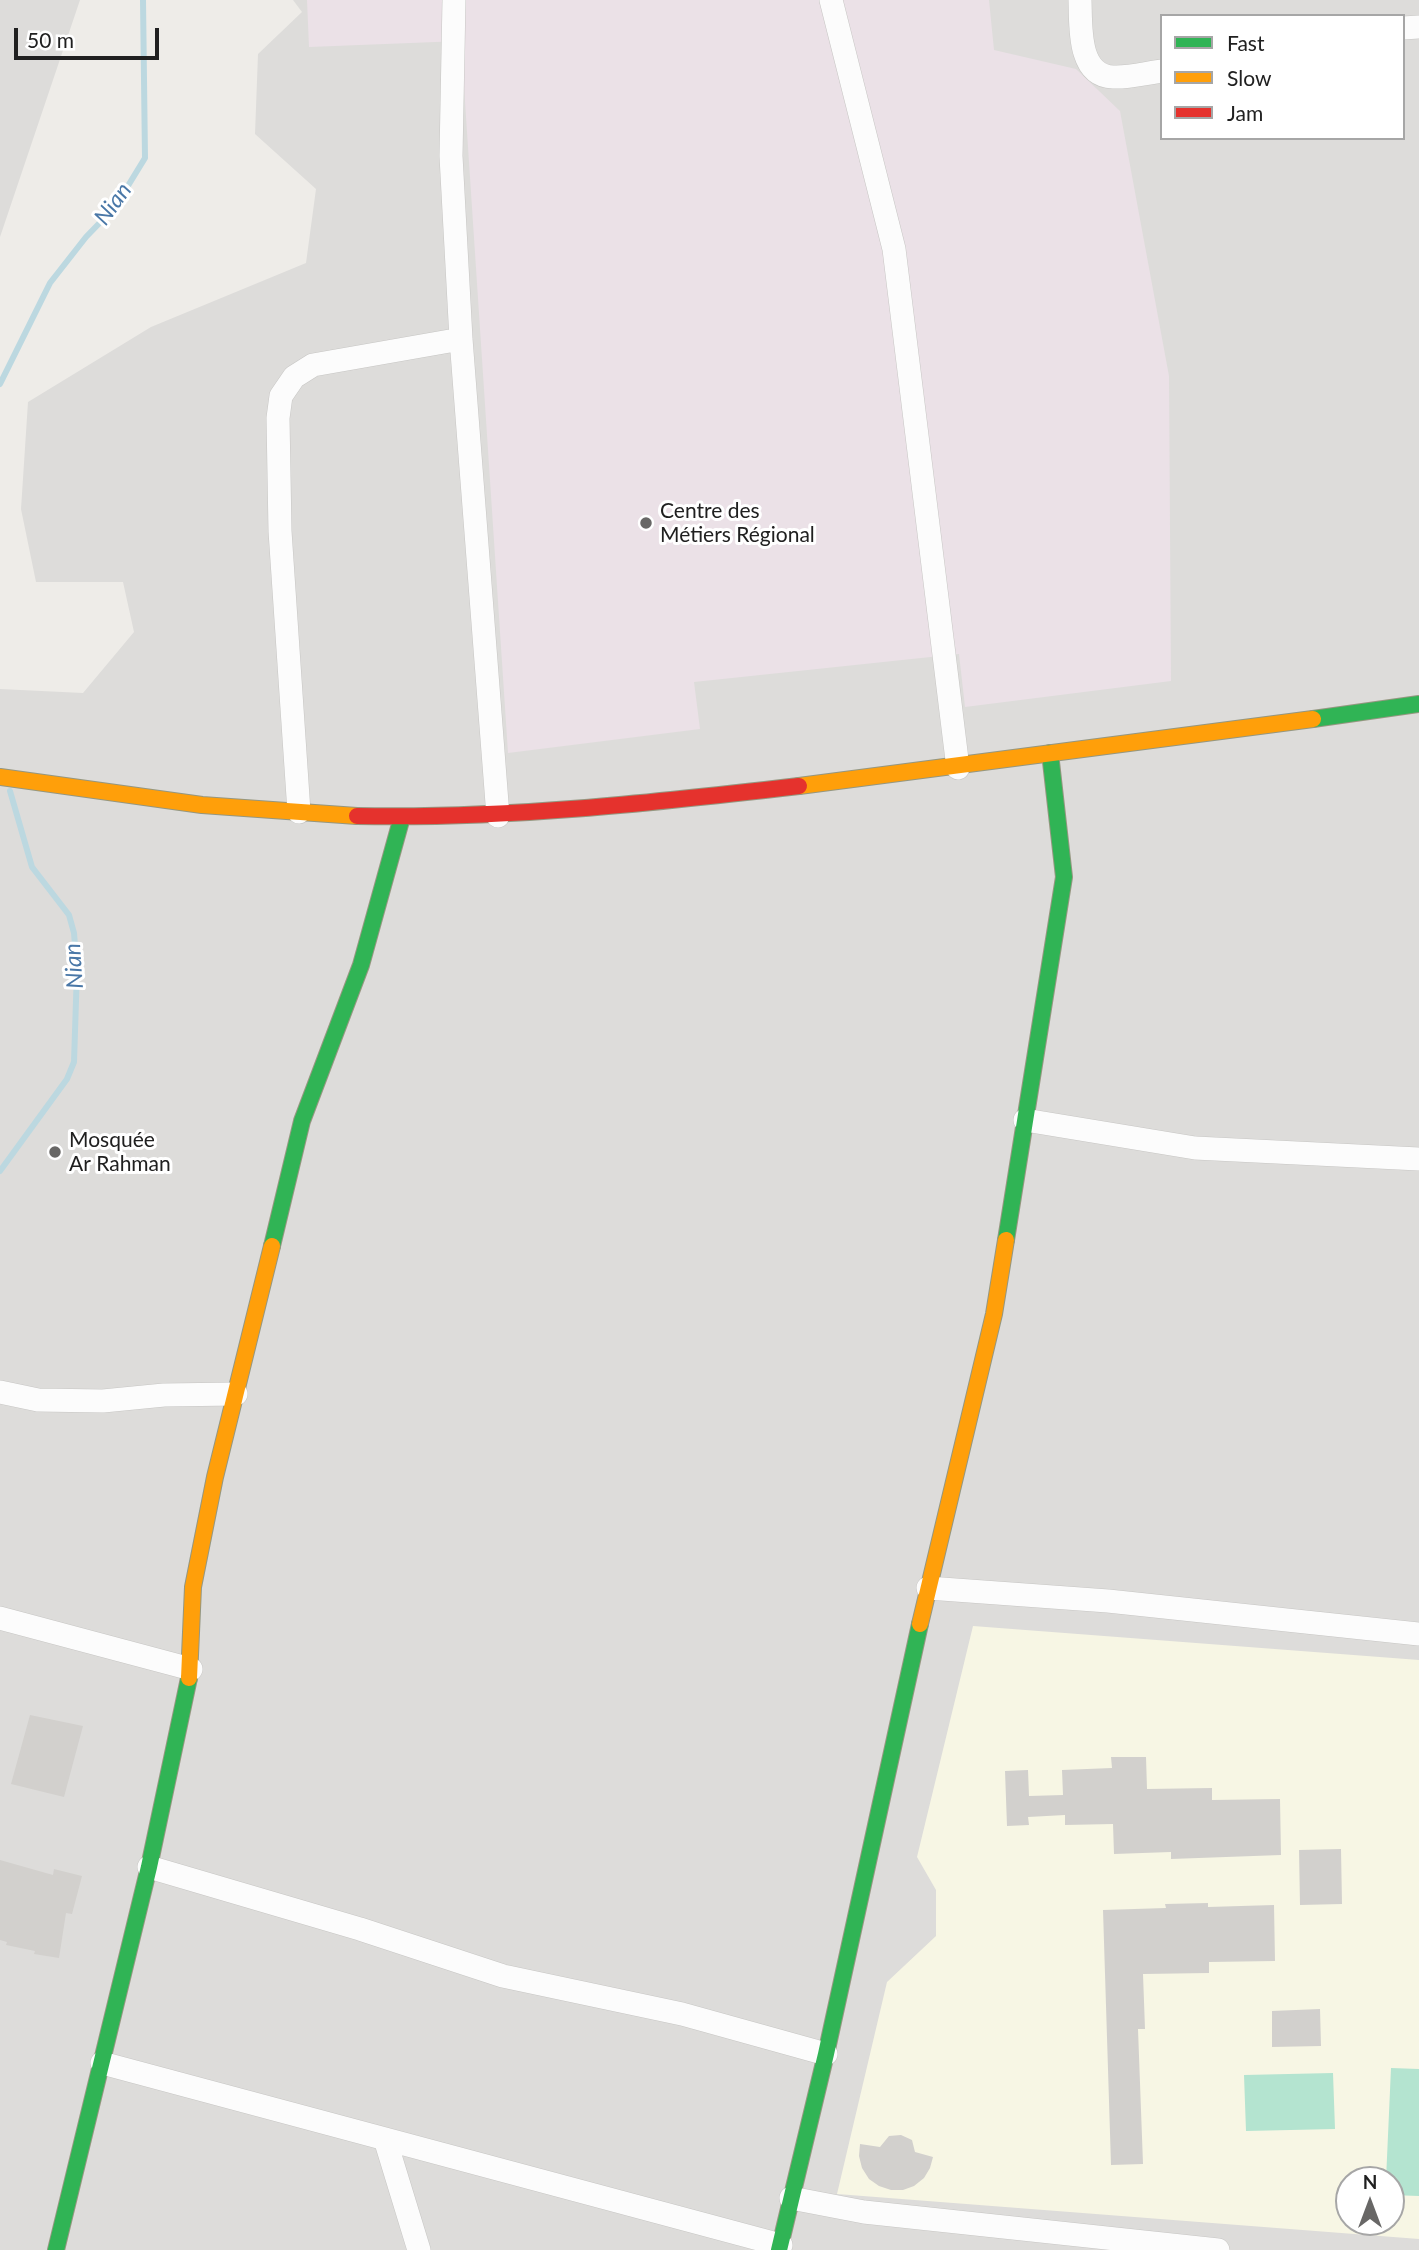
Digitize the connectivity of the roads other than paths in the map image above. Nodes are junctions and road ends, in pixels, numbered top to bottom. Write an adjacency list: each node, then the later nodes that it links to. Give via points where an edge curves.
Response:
1 (454, 0): 5 (street, via 451,156)
2 (831, 0): 8 (street, via 894,249)
3 (1080, 0): 4 (street, via 1082,47 1093,68 1110,78)
4 (1160, 71)
5 (461, 339): 10 (street, via 313,365 294,377 281,396 279,531); 11 (street)
6 (1419, 704): 7 (street)
7 (1050, 753): 8 (street); 13 (street, via 1064,877)
8 (958, 768): 11 (street)
9 (0, 776): 10 (street, via 139,799)
10 (299, 812): 12 (street)
11 (498, 816): 12 (street)
12 (402, 817): 16 (street, via 361,965 302,1121)
13 (1025, 1120): 14 (street, via 1195,1148); 17 (street, via 993,1314)
14 (1419, 1158)
15 (0, 1392): 16 (street, via 38,1400 103,1401)
16 (236, 1394): 20 (street, via 193,1587)
17 (928, 1588): 19 (street, via 1108,1601); 22 (street)
18 (0, 1618): 20 (street)
19 (1419, 1634)
20 (191, 1669): 21 (street)
21 (149, 1867): 22 (street, via 360,1928 503,1976 682,2014); 23 (street)
22 (826, 2054): 25 (street)
23 (102, 2063): 24 (street); 27 (street)
24 (385, 2139): 26 (street); 28 (street)
25 (791, 2198): 26 (street); 29 (street, via 864,2212)
26 (780, 2247)
27 (56, 2250)
28 (419, 2250)
29 (1218, 2250)

